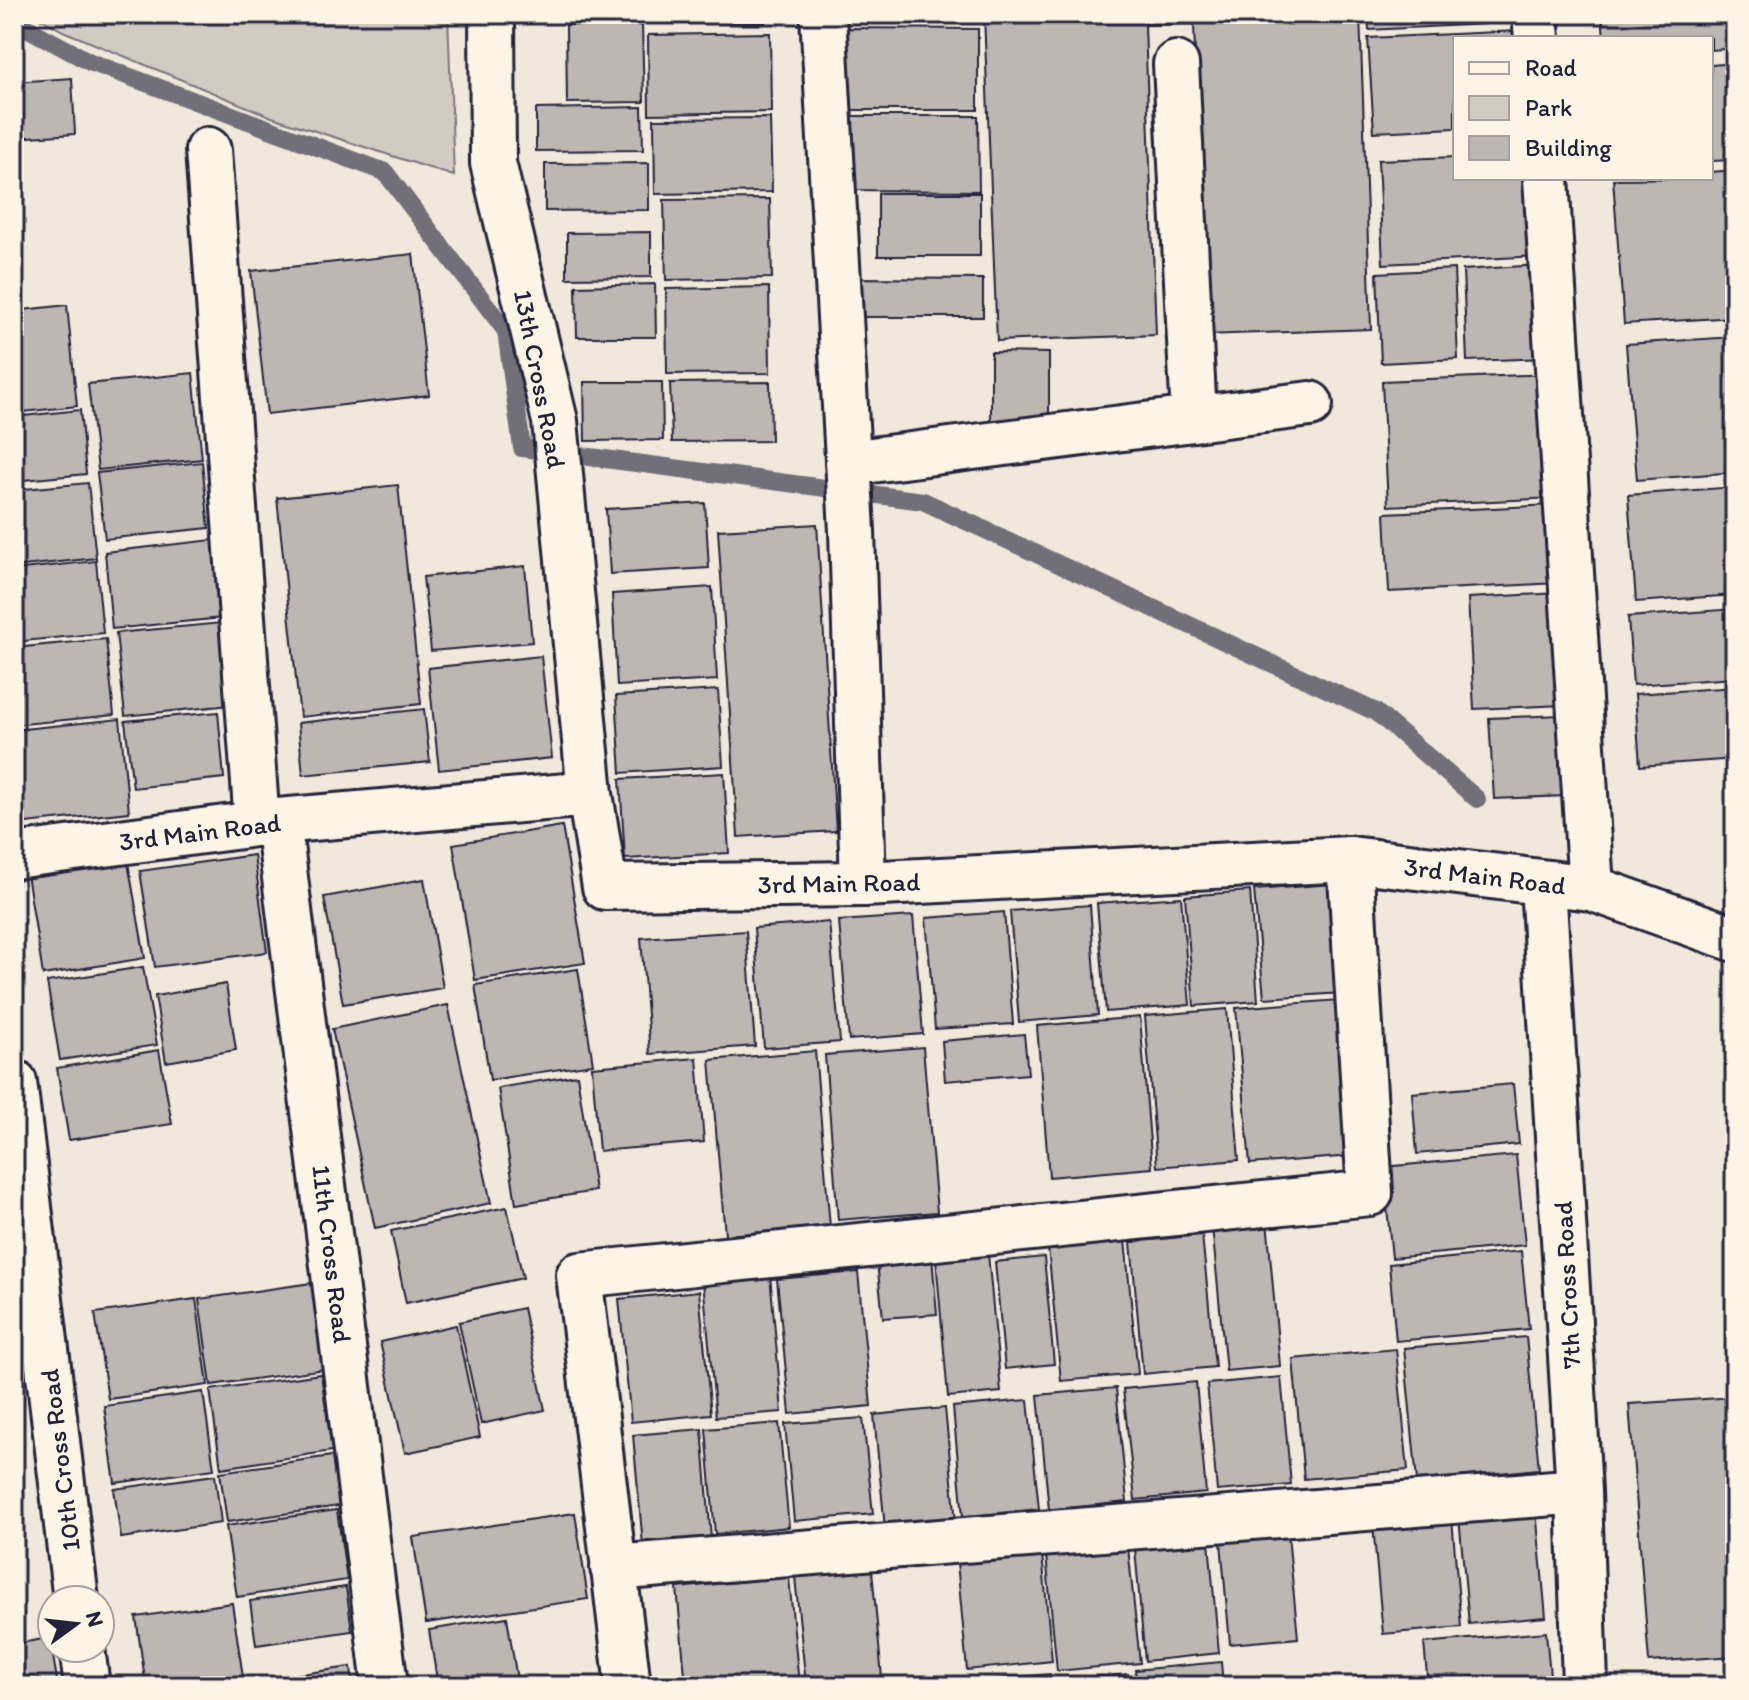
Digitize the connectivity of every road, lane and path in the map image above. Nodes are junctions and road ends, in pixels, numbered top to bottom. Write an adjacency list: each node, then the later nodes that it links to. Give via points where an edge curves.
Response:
1 (492, 14): 11 (street, 13th Cross Road, via 493,163 555,421)
2 (823, 14): 10 (street)
3 (1535, 14): 4 (street)
4 (1537, 36)
5 (1176, 64): 9 (street)
6 (208, 150): 12 (street, 11th Cross Road)
7 (1546, 180): 17 (street)
8 (1310, 404): 9 (street)
9 (1194, 419): 10 (street)
10 (848, 463): 15 (street)
11 (590, 794): 12 (street, 3rd Main Road); 15 (street, 3rd Main Road, via 605,887)
12 (268, 822): 13 (street, 3rd Main Road); 25 (street, 11th Cross Road)
13 (14, 856)
14 (1350, 859): 15 (street, 3rd Main Road); 16 (street, 3rd Main Road); 21 (street, via 1370,1193 579,1275)
15 (863, 884)
16 (1543, 884): 17 (street, 3rd Main Road); 20 (street, 7th Cross Road)
17 (1591, 888): 18 (street, 3rd Main Road)
18 (1735, 939)
19 (14, 1082): 22 (street, 10th Cross Road)
20 (1579, 1491): 21 (street); 27 (street, 7th Cross Road)
21 (613, 1568): 26 (street)
22 (74, 1584)
23 (84, 1664): 24 (street)
24 (87, 1686)
25 (385, 1686)
26 (628, 1686)
27 (1585, 1686)

